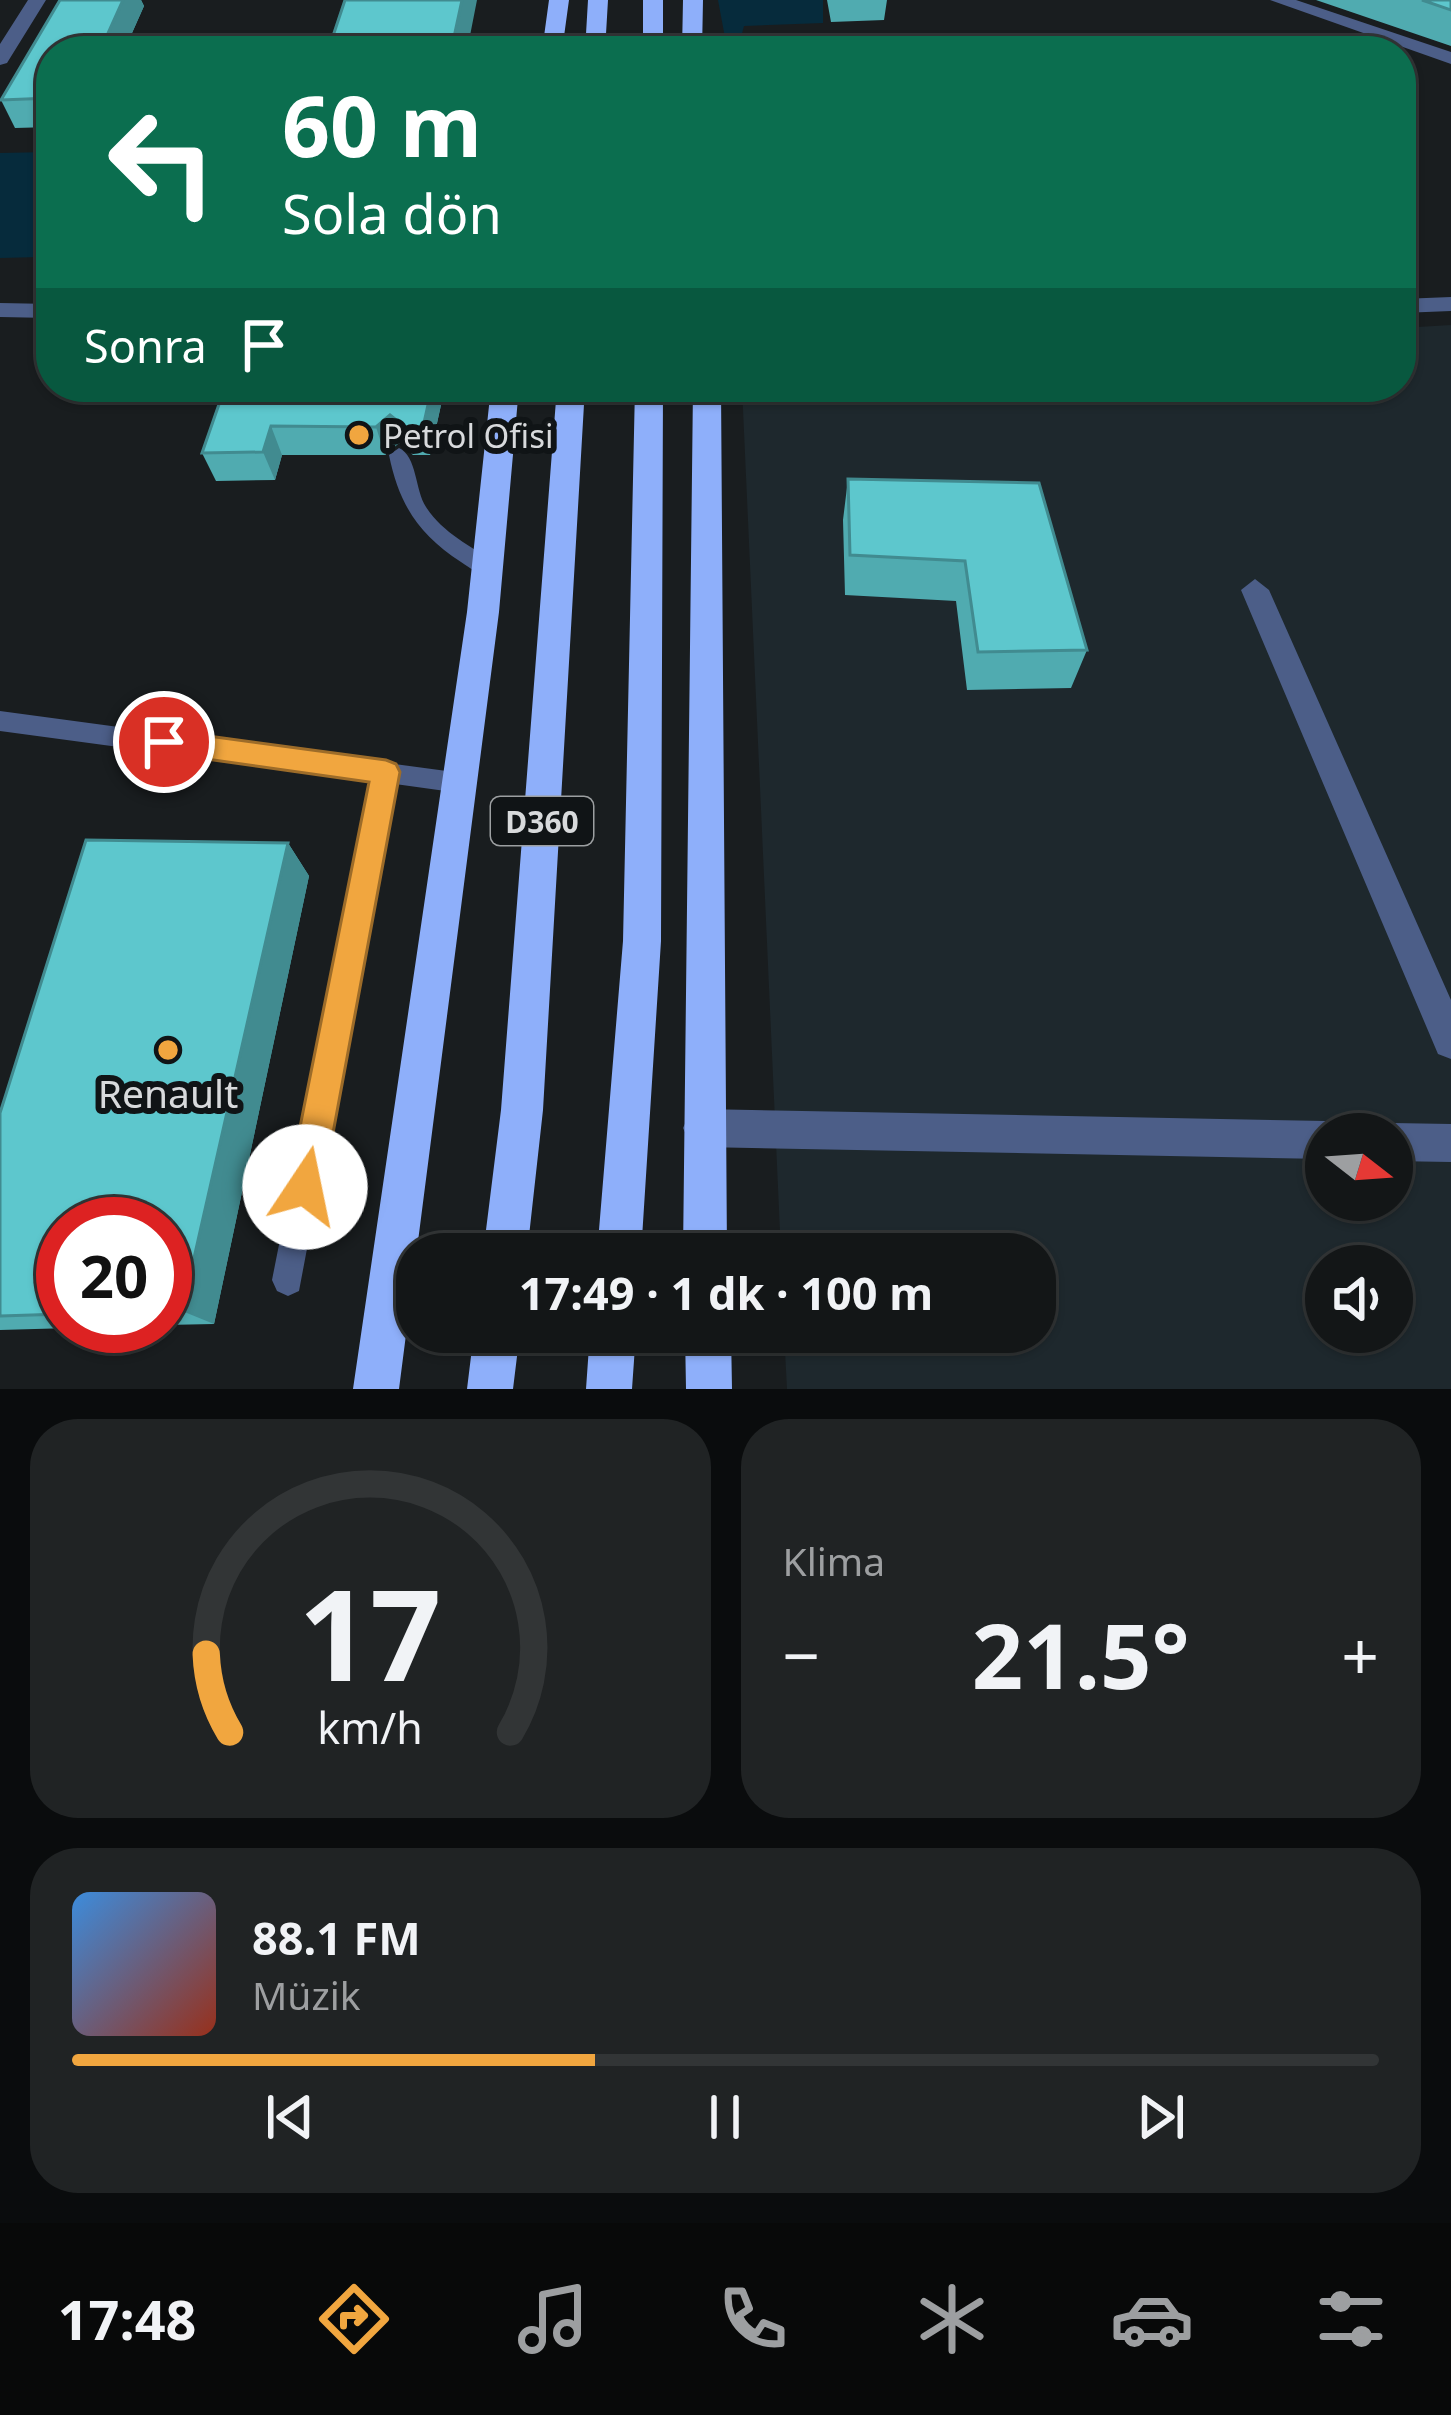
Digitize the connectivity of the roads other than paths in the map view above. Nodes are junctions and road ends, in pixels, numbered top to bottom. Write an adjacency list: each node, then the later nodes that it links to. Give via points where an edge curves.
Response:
1 (38, 0): 14 (street)
2 (559, 0): 7 (highway)
3 (598, 0): 8 (highway)
4 (653, 0): 9 (highway)
5 (693, 0): 10 (highway)
6 (1279, 0): 11 (street)
7 (554, 36)
8 (596, 36)
9 (653, 36)
10 (692, 36)
11 (1386, 36)
12 (1416, 46): 13 (street)
13 (1451, 58)
14 (0, 59)
15 (1451, 304): 16 (street)
16 (1416, 305)
17 (0, 310): 18 (street)
18 (36, 311)
19 (505, 402): 24 (highway)
20 (571, 402): 34 (highway, D360)
21 (649, 402): 35 (highway, via 642,941)
22 (707, 402): 30 (highway)
23 (398, 455): 24 (lane, via 406,497 432,530)
24 (488, 568): 28 (highway)
25 (1255, 590): 29 (street)
26 (0, 721): 27 (lane)
27 (386, 772): 28 (lane); 37 (lane)
28 (460, 782): 41 (highway)
29 (1451, 1041)
30 (702, 1128): 31 (street); 36 (highway)
31 (1305, 1140)
32 (1413, 1142): 33 (street)
33 (1451, 1143)
34 (508, 1233)
35 (621, 1233)
36 (704, 1233)
37 (288, 1280)
38 (494, 1353): 42 (highway)
39 (612, 1353): 43 (highway)
40 (708, 1353): 44 (highway)
41 (376, 1389)
42 (490, 1389)
43 (609, 1389)
44 (709, 1389)

